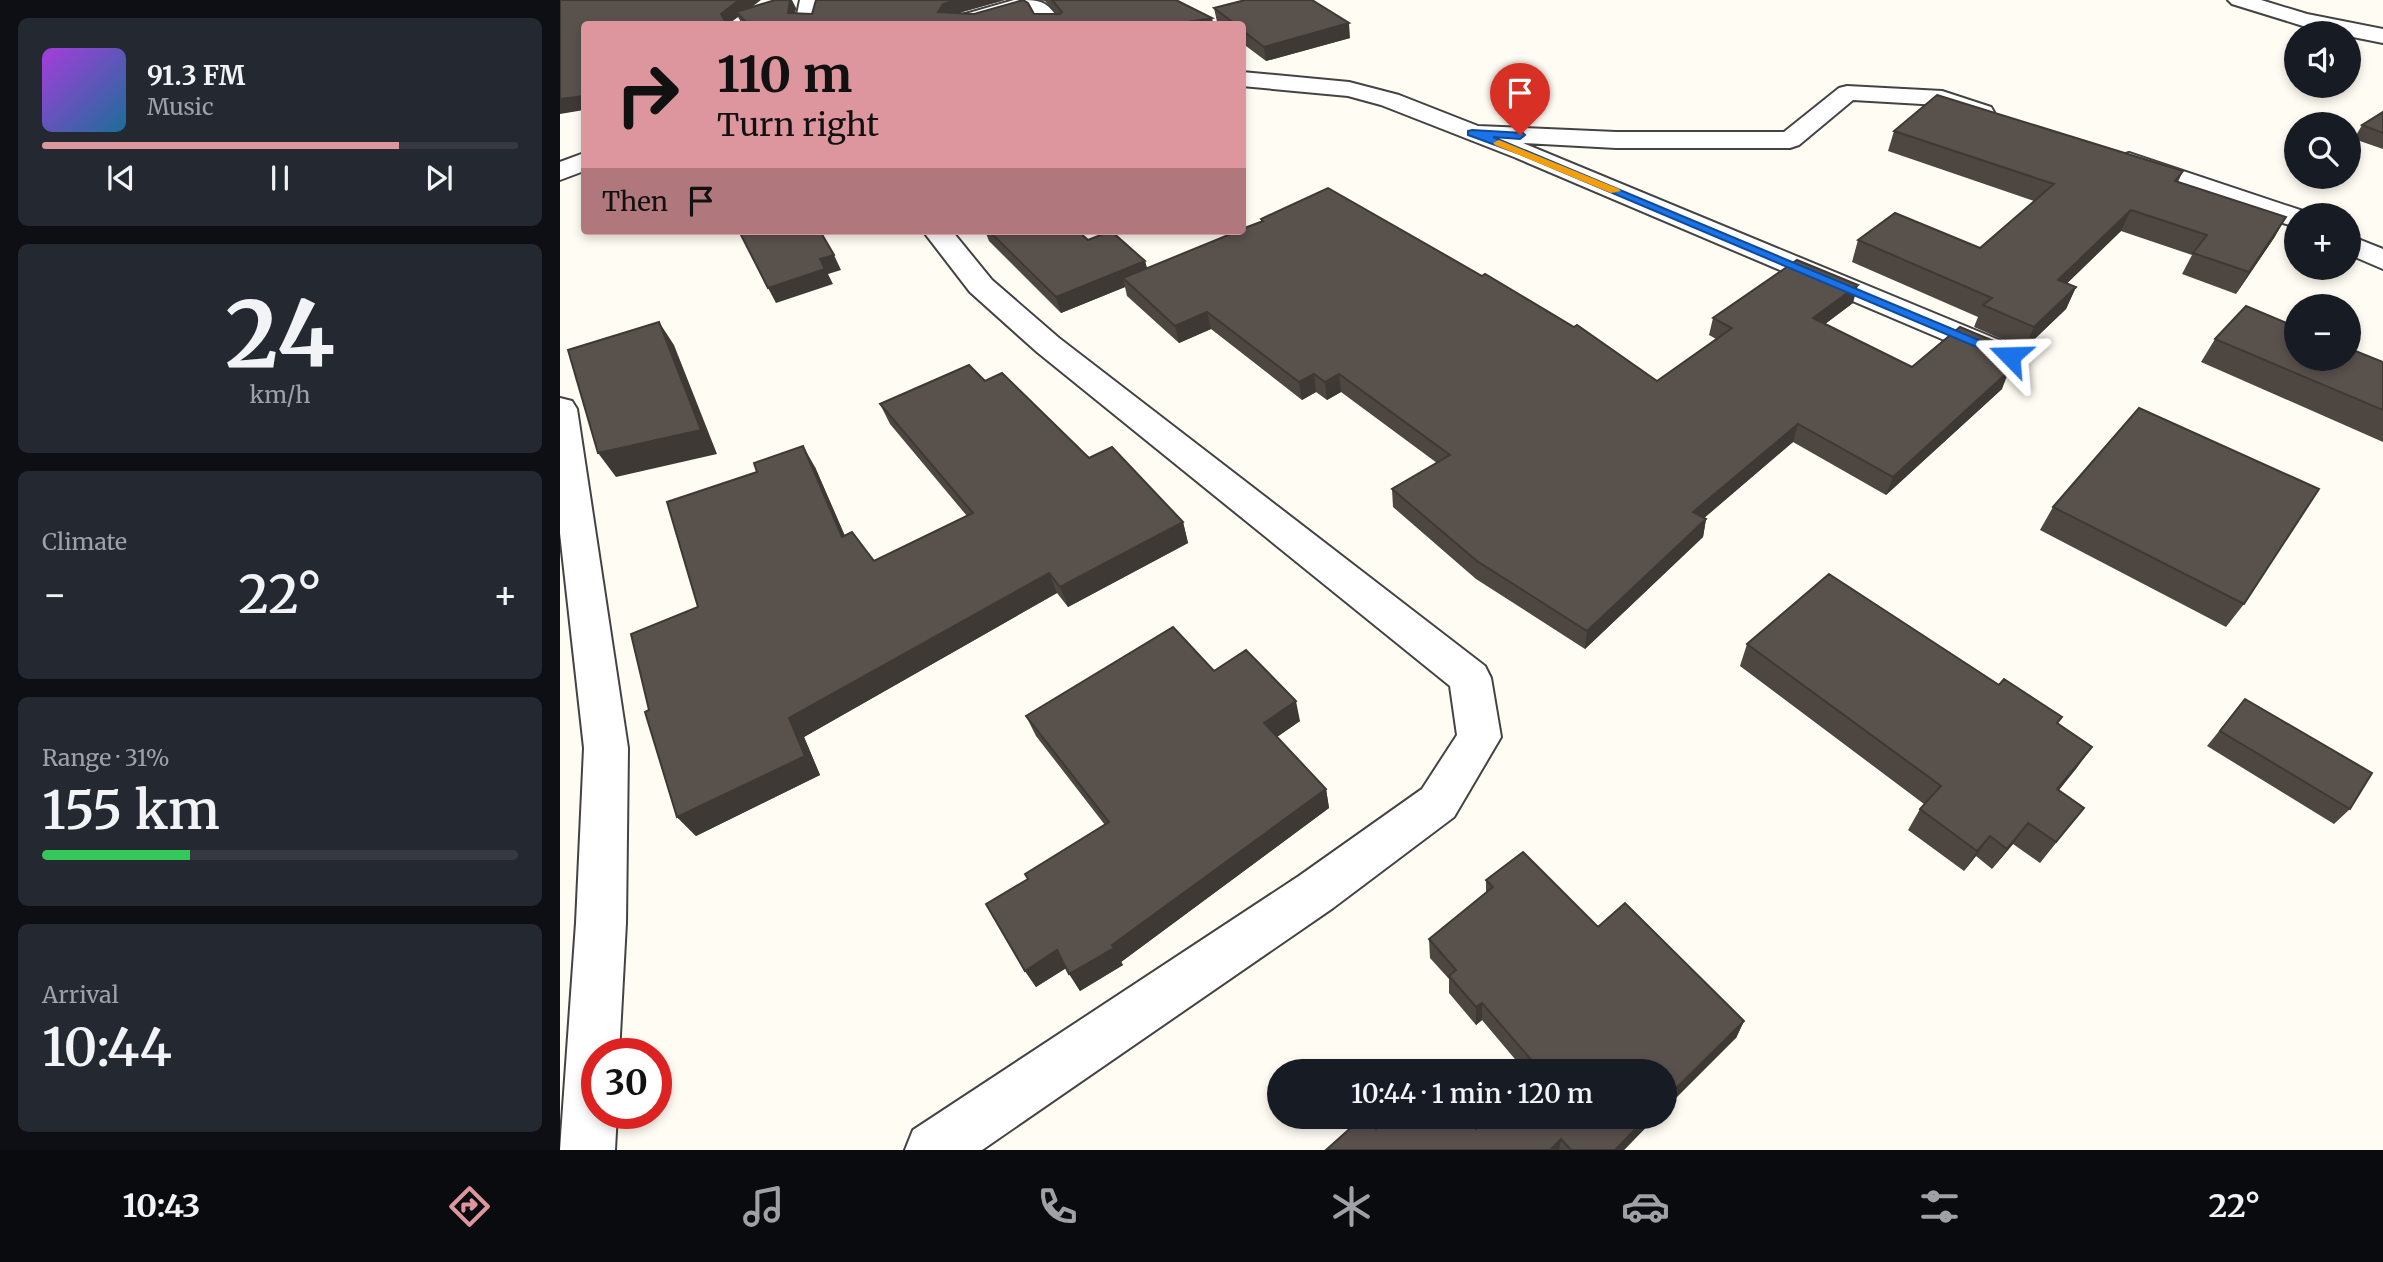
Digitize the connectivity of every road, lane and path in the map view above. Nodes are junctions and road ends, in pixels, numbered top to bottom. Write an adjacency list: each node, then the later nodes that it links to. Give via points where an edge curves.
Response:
1 (810, 0): 4 (street)
2 (2239, 0): 7 (street, via 2303,20)
3 (1029, 1): 5 (street); 6 (street, via 1044,10)
4 (806, 21)
5 (966, 21)
6 (1046, 21)
7 (2383, 36)
8 (1246, 79): 10 (street, via 1349,89)
9 (2007, 120): 10 (street, via 1942,99 1847,93 1790,140 1616,140)
10 (1472, 133): 18 (street)
11 (2110, 155): 14 (street)
12 (581, 162): 13 (street)
13 (560, 172)
14 (2284, 214)
15 (940, 235): 21 (street, via 981,286 1048,345 1470,678 1479,737 1438,803 1316,892)
16 (2361, 249): 17 (street)
17 (2383, 260)
18 (2010, 356)
19 (560, 409): 20 (street, via 606,748)
20 (587, 1150)
21 (933, 1150)

